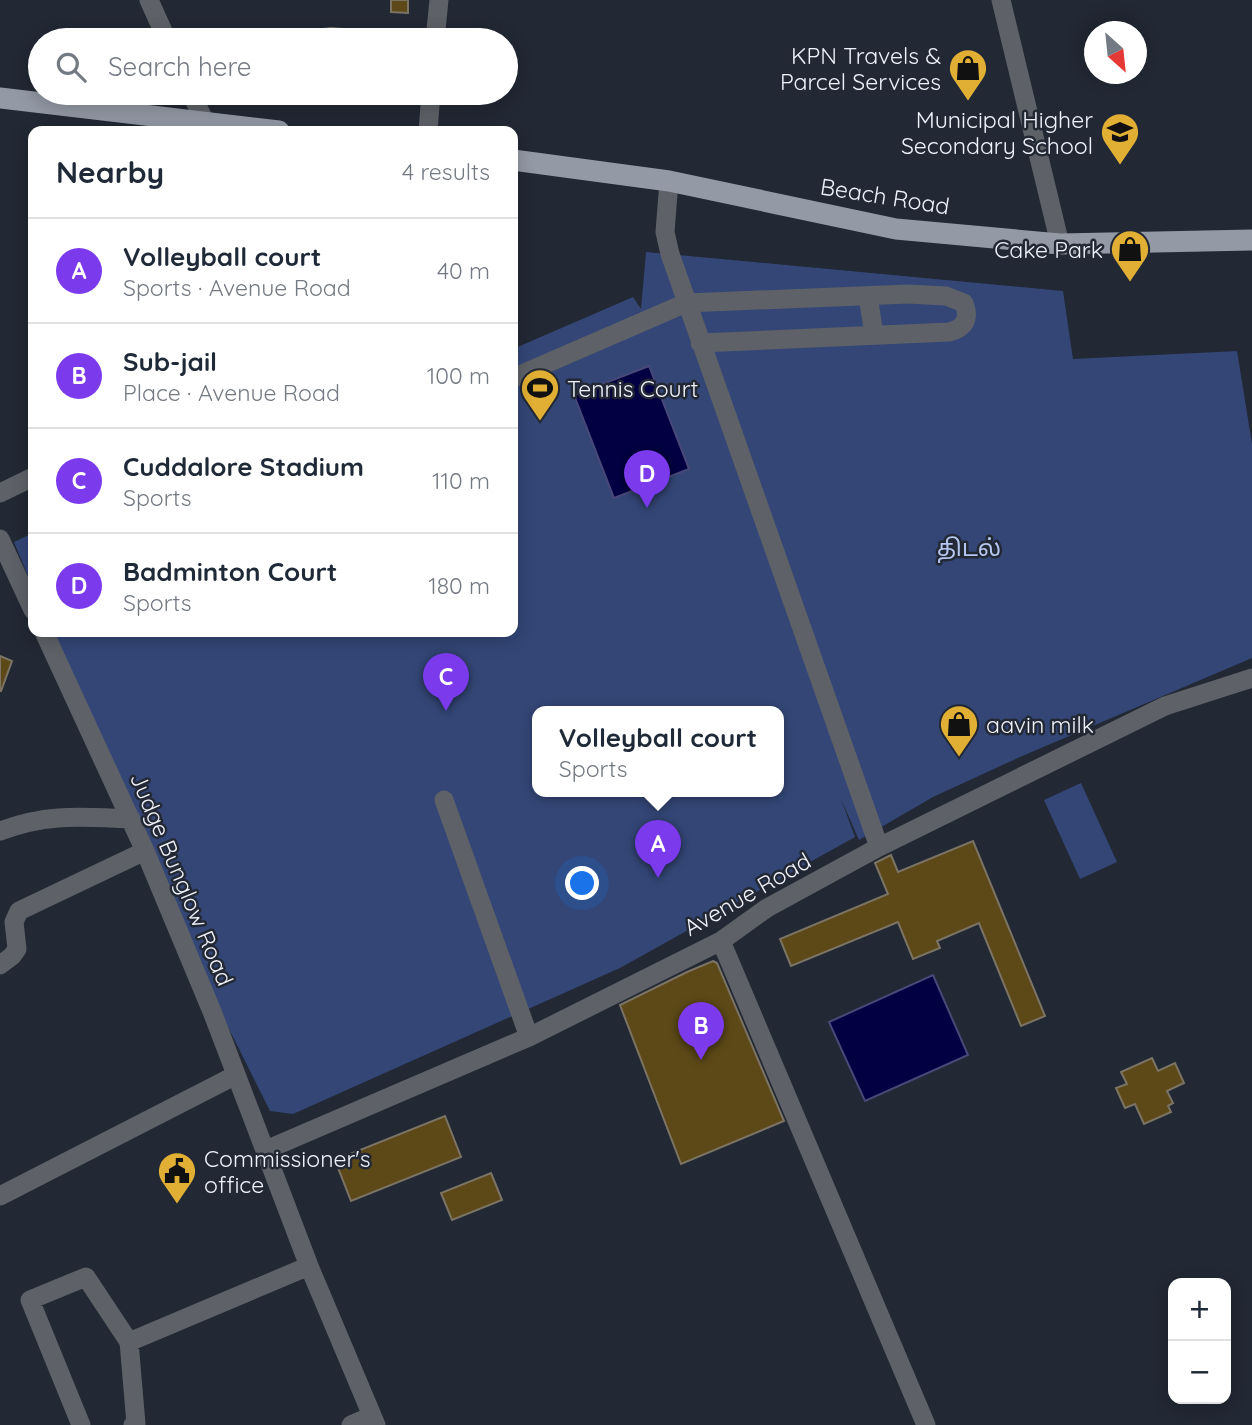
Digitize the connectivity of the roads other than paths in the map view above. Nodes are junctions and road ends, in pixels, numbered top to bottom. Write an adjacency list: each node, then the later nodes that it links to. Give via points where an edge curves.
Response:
1 (149, 0): 4 (street)
2 (439, 0): 5 (street)
3 (1001, 0): 17 (street)
4 (162, 28)
5 (436, 28)
6 (0, 98): 7 (main road)
7 (28, 101)
8 (60, 105): 11 (main road)
9 (197, 105): 11 (street)
10 (430, 105): 13 (street)
11 (205, 122): 12 (main road)
12 (238, 126)
13 (428, 126)
14 (518, 161): 15 (main road, Beach Road)
15 (669, 181): 17 (main road, Beach Road, via 895,229); 19 (street, via 665,232)
16 (1252, 240): 17 (main road, Beach Road)
17 (1060, 244)
18 (869, 296): 19 (street); 20 (street); 20 (street, via 946,296 964,303 967,311 964,325 949,332)
19 (686, 303): 21 (street); 22 (street)
20 (874, 335): 21 (street)
21 (700, 343): 32 (street)
22 (518, 377)
23 (28, 479): 24 (street)
24 (0, 493)
25 (0, 539): 26 (street)
26 (28, 599)
27 (46, 637): 30 (street, Judge Bunglow Road)
28 (1252, 678): 32 (street, Avenue Road, via 1165,706)
29 (444, 800): 36 (street)
30 (131, 819): 31 (street, via 39,819); 33 (street, Judge Bunglow Road)
31 (0, 831)
32 (879, 847): 34 (street, Avenue Road, via 766,908)
33 (145, 851): 35 (street, via 19,911 14,922 18,949); 37 (street, Judge Bunglow Road)
34 (721, 940): 36 (street, Avenue Road); 46 (street)
35 (0, 965)
36 (529, 1037): 38 (street, Avenue Road)
37 (236, 1075): 38 (street, Judge Bunglow Road); 39 (street)
38 (266, 1150): 40 (street, Judge Bunglow Road)
39 (0, 1196)
40 (309, 1266): 41 (street); 42 (street, Judge Bunglow Road)
41 (129, 1342): 43 (street, via 86,1277 30,1300); 44 (street)
42 (374, 1420): 45 (street)
43 (81, 1425)
44 (133, 1425)
45 (351, 1425)
46 (926, 1425)

